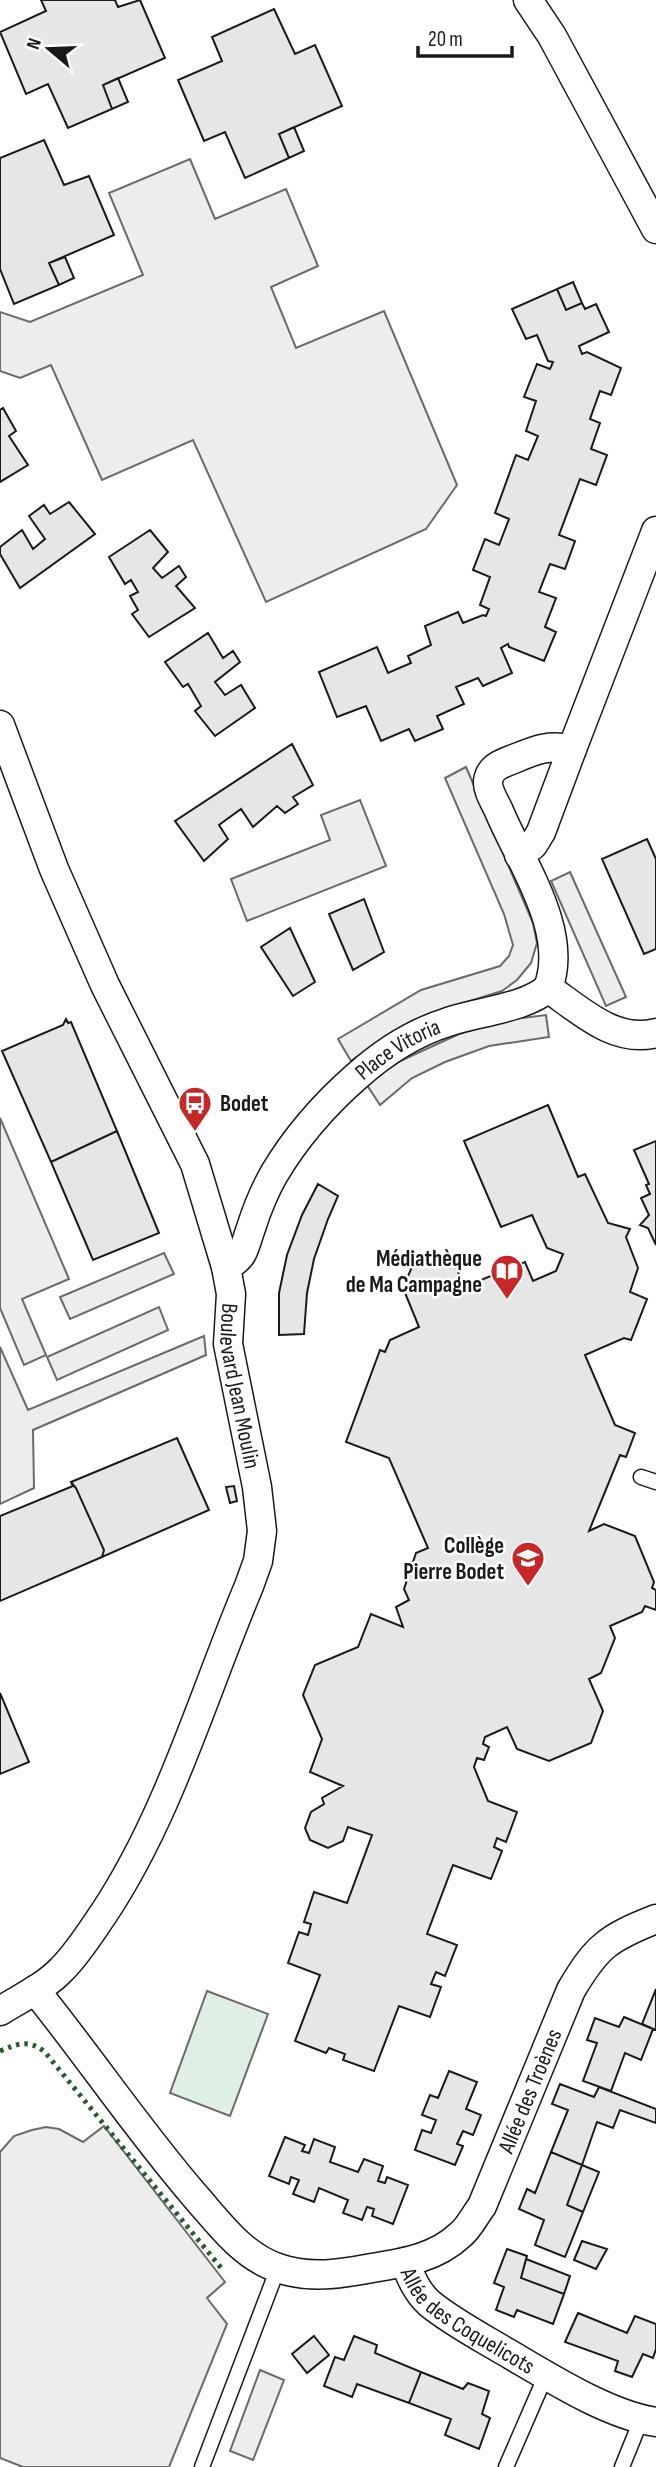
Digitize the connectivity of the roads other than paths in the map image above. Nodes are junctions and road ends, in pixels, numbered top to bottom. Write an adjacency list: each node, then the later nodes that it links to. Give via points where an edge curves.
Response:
1 (528, 0): 2 (street)
2 (656, 229)
3 (656, 531): 5 (street)
4 (0, 725): 9 (street, Boulevard Jean Moulin, via 54,869 105,985 195,1164)
5 (572, 749): 6 (street, via 541,832); 6 (street, via 541,748 492,771 489,788)
6 (519, 855): 7 (street, via 550,929 554,956)
7 (548, 988): 8 (street, via 608,1029 628,1036); 9 (street, Place Vitoria, via 524,1002 421,1033 371,1063 296,1142 274,1174 243,1252)
8 (656, 1033)
9 (226, 1267): 13 (street, Boulevard Jean Moulin, via 231,1294 228,1344 257,1487 261,1531 257,1560 143,1846 86,1940 62,1970)
10 (641, 1477): 11 (lane)
11 (656, 1482)
12 (656, 1919): 15 (street, Allée des Troènes, via 605,1943 589,1959 571,1990 482,2206 461,2235 438,2251)
13 (35, 1990): 14 (street, Boulevard Jean Moulin); 16 (street, via 159,2154 230,2236 255,2258)
14 (0, 2011)
15 (405, 2262): 16 (street, Allée des Coquelicots, via 335,2274); 17 (street, Allée des Coquelicots, via 413,2283 428,2302)
16 (278, 2269): 20 (lane)
17 (546, 2375): 18 (street, Allée des Coquelicots, via 613,2409); 19 (lane)
18 (649, 2421): 21 (lane)
19 (511, 2465)
20 (202, 2467)
21 (622, 2467)

